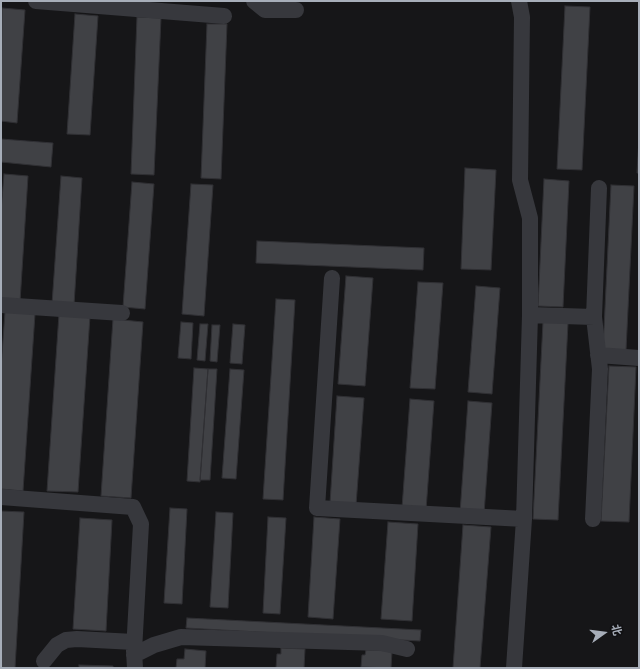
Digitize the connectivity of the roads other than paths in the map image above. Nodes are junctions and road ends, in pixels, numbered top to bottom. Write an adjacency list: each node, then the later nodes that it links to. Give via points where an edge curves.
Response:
1 (36, 1): 5 (street)
2 (254, 1): 4 (street, via 265,10)
3 (519, 1): 10 (street, via 522,16 520,180 530,218)
4 (296, 10)
5 (224, 16)
6 (600, 188): 11 (street)
7 (332, 278): 15 (street, via 317,508)
8 (1, 305): 9 (street)
9 (122, 313)
10 (530, 314): 11 (street); 15 (street)
11 (594, 317): 12 (street)
12 (598, 354): 13 (street); 16 (street, via 600,369)
13 (639, 358)
14 (1, 497): 18 (street, via 133,507 141,524)
15 (524, 519): 20 (street)
16 (594, 519)
17 (408, 649): 18 (street, via 382,643 181,637 154,645)
18 (134, 655): 19 (street, via 77,639 66,640 57,645)
19 (44, 661)
20 (514, 668)

